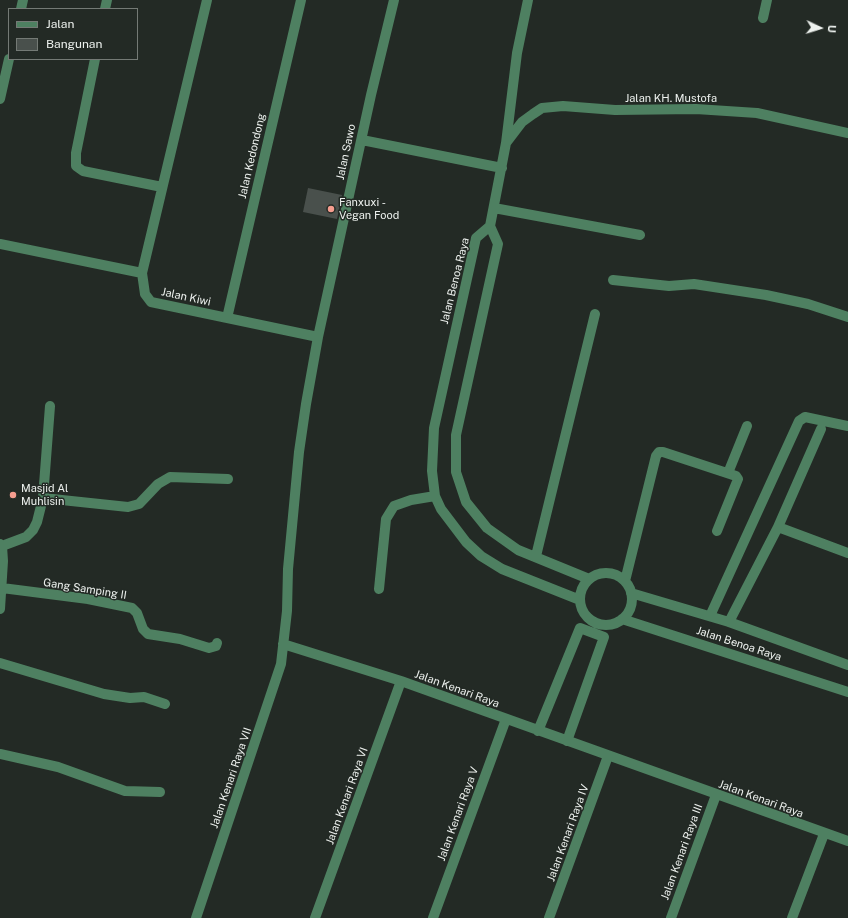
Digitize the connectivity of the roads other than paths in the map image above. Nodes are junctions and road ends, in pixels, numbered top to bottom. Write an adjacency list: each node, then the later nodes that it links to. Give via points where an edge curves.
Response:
1 (207, 0): 14 (street)
2 (301, 0): 23 (street, Jalan Kedondong)
3 (394, 0): 11 (street, Jalan Sawo)
4 (528, 0): 12 (street, via 517,53)
5 (767, 0): 6 (street)
6 (763, 18)
7 (9, 60): 9 (street)
8 (95, 60): 14 (street, via 76,153 76,166 83,171)
9 (0, 99)
10 (848, 133): 12 (street, Jalan KH. Mustofa, via 757,113 696,109 615,110 563,106 542,108 522,122)
11 (362, 140): 13 (street); 24 (street, Jalan Sawo)
12 (506, 143): 13 (street)
13 (502, 168): 15 (street)
14 (162, 187): 19 (street)
15 (494, 208): 16 (street); 17 (street)
16 (490, 226): 31 (street, Jalan Benoa Raya, via 476,238 434,428 432,471); 37 (street, via 498,244 456,434 456,472 466,502 487,528 518,550)
17 (640, 235)
18 (0, 244): 19 (street)
19 (142, 273): 23 (street, Jalan Kiwi, via 145,294 151,302)
20 (613, 280): 22 (street, via 669,286 694,284 759,294 808,304)
21 (595, 314): 37 (street)
22 (848, 317)
23 (227, 318): 24 (street, Jalan Kiwi)
24 (318, 337): 50 (street, Jalan Sawo, via 299,452)
25 (50, 406): 32 (street)
26 (747, 426): 29 (street)
27 (848, 426): 46 (street, via 805,417 799,421)
28 (821, 429): 33 (street)
29 (728, 474): 34 (street, via 736,476 738,482); 40 (street, via 659,452)
30 (228, 479): 32 (street, via 170,477 158,484 139,504 128,507)
31 (435, 496): 42 (street, via 394,506 386,519); 44 (street, Jalan Benoa Raya, via 441,509 466,542 481,556 502,569)
32 (43, 498): 35 (street, via 33,530 26,537)
33 (778, 527): 36 (street); 48 (street)
34 (717, 532)
35 (1, 545): 38 (street)
36 (848, 553)
37 (536, 556): 39 (street)
38 (1, 561): 41 (street)
39 (589, 579): 40 (street, via 601,573 614,574); 44 (street, via 582,588)
40 (625, 581): 43 (street)
41 (2, 588): 45 (street); 49 (street, Gang Samping II, via 88,599 132,608 148,634 180,639 210,648)
42 (379, 589)
43 (631, 593): 46 (street, Jalan Benoa Raya); 47 (street, via 631,607)
44 (580, 600): 47 (street, via 585,614 593,621 613,625)
45 (0, 609)
46 (710, 616): 48 (street, Jalan Benoa Raya)
47 (622, 619): 54 (street, Jalan Benoa Raya)
48 (729, 622): 52 (street, Jalan Benoa Raya)
49 (217, 643)
50 (283, 644): 53 (street, Jalan Kenari Raya); 65 (street, Jalan Kenari Raya VII, via 281,664 269,703)
51 (0, 663): 55 (street, via 104,694 130,698 144,697)
52 (848, 665)
53 (401, 681): 56 (street, Jalan Kenari Raya); 66 (street, Jalan Kenari Raya VI)
54 (848, 692)
55 (165, 704)
56 (506, 719): 57 (street, Jalan Kenari Raya); 67 (street, Jalan Kenari Raya V)
57 (538, 731): 58 (street, Jalan Kenari Raya); 58 (street, via 580,628 586,630 604,637)
58 (566, 741): 60 (street, Jalan Kenari Raya)
59 (0, 754): 61 (street, via 58,767 125,791)
60 (608, 756): 62 (street, Jalan Kenari Raya); 68 (street, Jalan Kenari Raya IV)
61 (160, 792)
62 (716, 795): 63 (street, Jalan Kenari Raya); 69 (street, Jalan Kenari Raya III)
63 (824, 834): 64 (street, Jalan Kenari Raya); 70 (street)
64 (848, 842)
65 (196, 918)
66 (315, 918)
67 (433, 918)
68 (549, 918)
69 (671, 918)
70 (792, 918)

